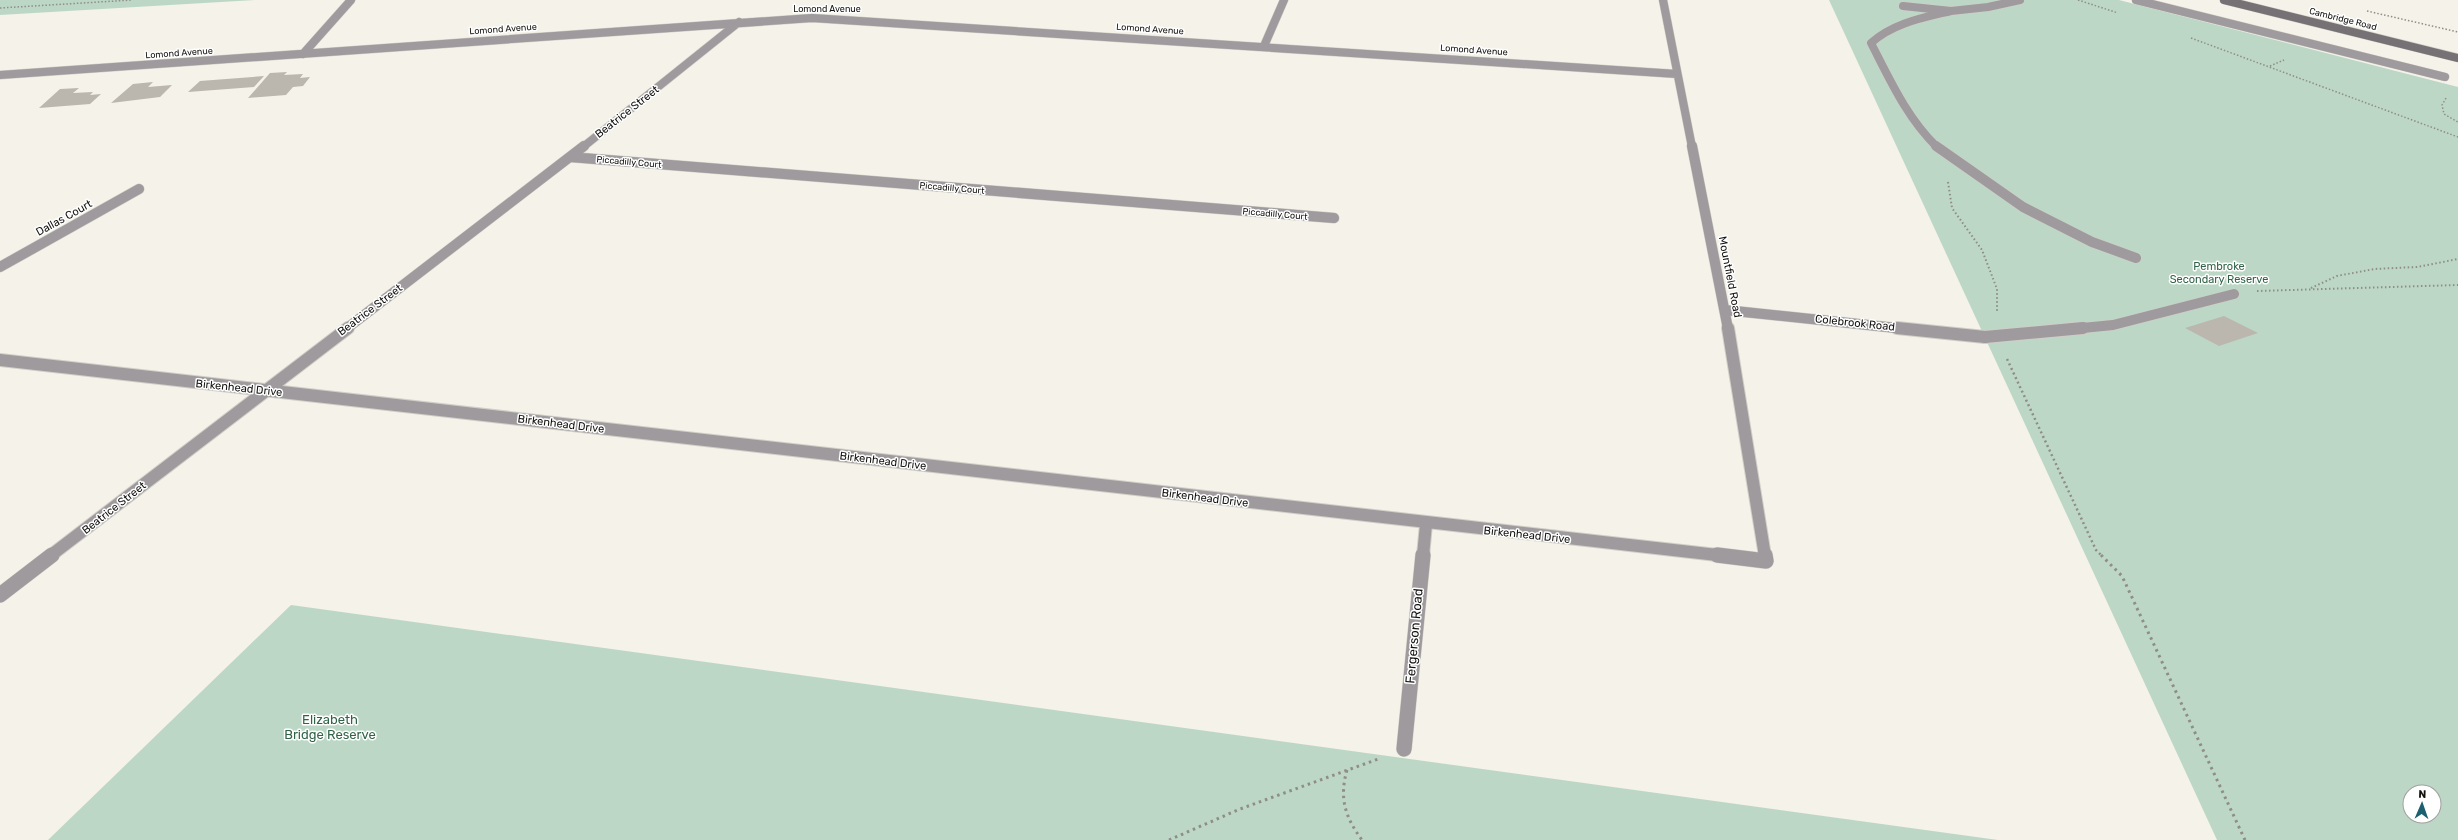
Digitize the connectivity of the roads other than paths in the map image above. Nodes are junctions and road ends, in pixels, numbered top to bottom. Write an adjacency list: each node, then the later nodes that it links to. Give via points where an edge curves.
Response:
1 (351, 0): 11 (street)
2 (1284, 0): 10 (street)
3 (1663, 0): 13 (street, Mountfield Road)
4 (2020, 0): 8 (street)
5 (2136, 0): 15 (street)
6 (2224, 0): 12 (main road, Cambridge Road)
7 (1903, 6): 8 (street)
8 (1951, 11): 19 (street, via 1884,30 1871,43 1902,103 1922,132 1940,149 2023,206 2092,242)
9 (740, 22): 10 (street, Lomond Avenue, via 812,18 850,19); 11 (street, Lomond Avenue); 16 (street, Beatrice Street)
10 (1264, 46): 13 (street, Lomond Avenue)
11 (303, 54): 14 (street, Lomond Avenue)
12 (2458, 58)
13 (1677, 74): 22 (street, Mountfield Road)
14 (0, 75)
15 (2445, 77)
16 (570, 157): 18 (street, Piccadilly Court); 24 (street, Beatrice Street)
17 (139, 189): 20 (street, Dallas Court)
18 (1334, 218)
19 (2136, 258)
20 (0, 267)
21 (2234, 294): 22 (street, Colebrook Road, via 2113,325 1997,337)
22 (1725, 310): 26 (street, Mountfield Road)
23 (0, 360): 24 (street, Birkenhead Drive)
24 (265, 390): 25 (street, Birkenhead Drive); 27 (street, Beatrice Street)
25 (1426, 524): 26 (street, Birkenhead Drive); 28 (street, Fergerson Road)
26 (1766, 561)
27 (0, 595)
28 (1404, 749)

